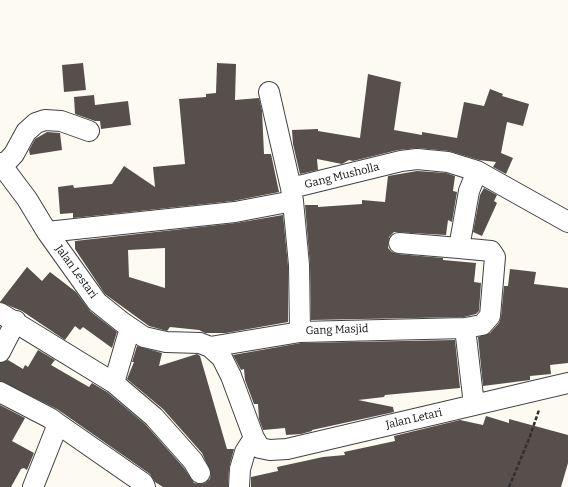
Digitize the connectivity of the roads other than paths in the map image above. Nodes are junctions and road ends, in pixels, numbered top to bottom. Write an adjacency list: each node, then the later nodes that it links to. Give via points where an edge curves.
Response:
1 (269, 92): 5 (street)
2 (90, 131): 3 (street, via 61,121 45,120 36,123 26,132 14,154)
3 (1, 165): 7 (street, Jalan Lestari, via 27,198)
4 (477, 171): 5 (street, Gang Musholla, via 448,162 417,159 401,161); 6 (street, Gang Musholla); 9 (street, via 469,191)
5 (292, 194): 7 (street, Gang Musholla, via 235,212); 13 (street, via 299,265)
6 (568, 222)
7 (47, 232): 11 (street, Jalan Lestari, via 97,302)
8 (399, 243): 9 (street)
9 (459, 248): 12 (street, Gang Masjid, via 491,251 496,260 490,316 482,325)
10 (8, 317): 15 (street); 16 (street)
11 (130, 328): 14 (street, Jalan Lestari, via 144,337 155,340 200,343); 16 (street)
12 (465, 328): 13 (street, Gang Masjid); 19 (street)
13 (300, 332): 14 (street, Gang Masjid)
14 (210, 347): 21 (street, via 222,358 231,376)
15 (0, 352)
16 (114, 383): 22 (street, via 154,417)
17 (568, 383): 19 (street, Jalan Letari)
18 (0, 392): 20 (street)
19 (474, 405): 21 (street, Jalan Letari, via 287,449 270,450)
20 (58, 424): 23 (street); 24 (street, via 144,483)
21 (257, 443): 25 (street, via 245,452 240,469)
22 (200, 473)
23 (33, 487)
24 (145, 487)
25 (239, 487)

